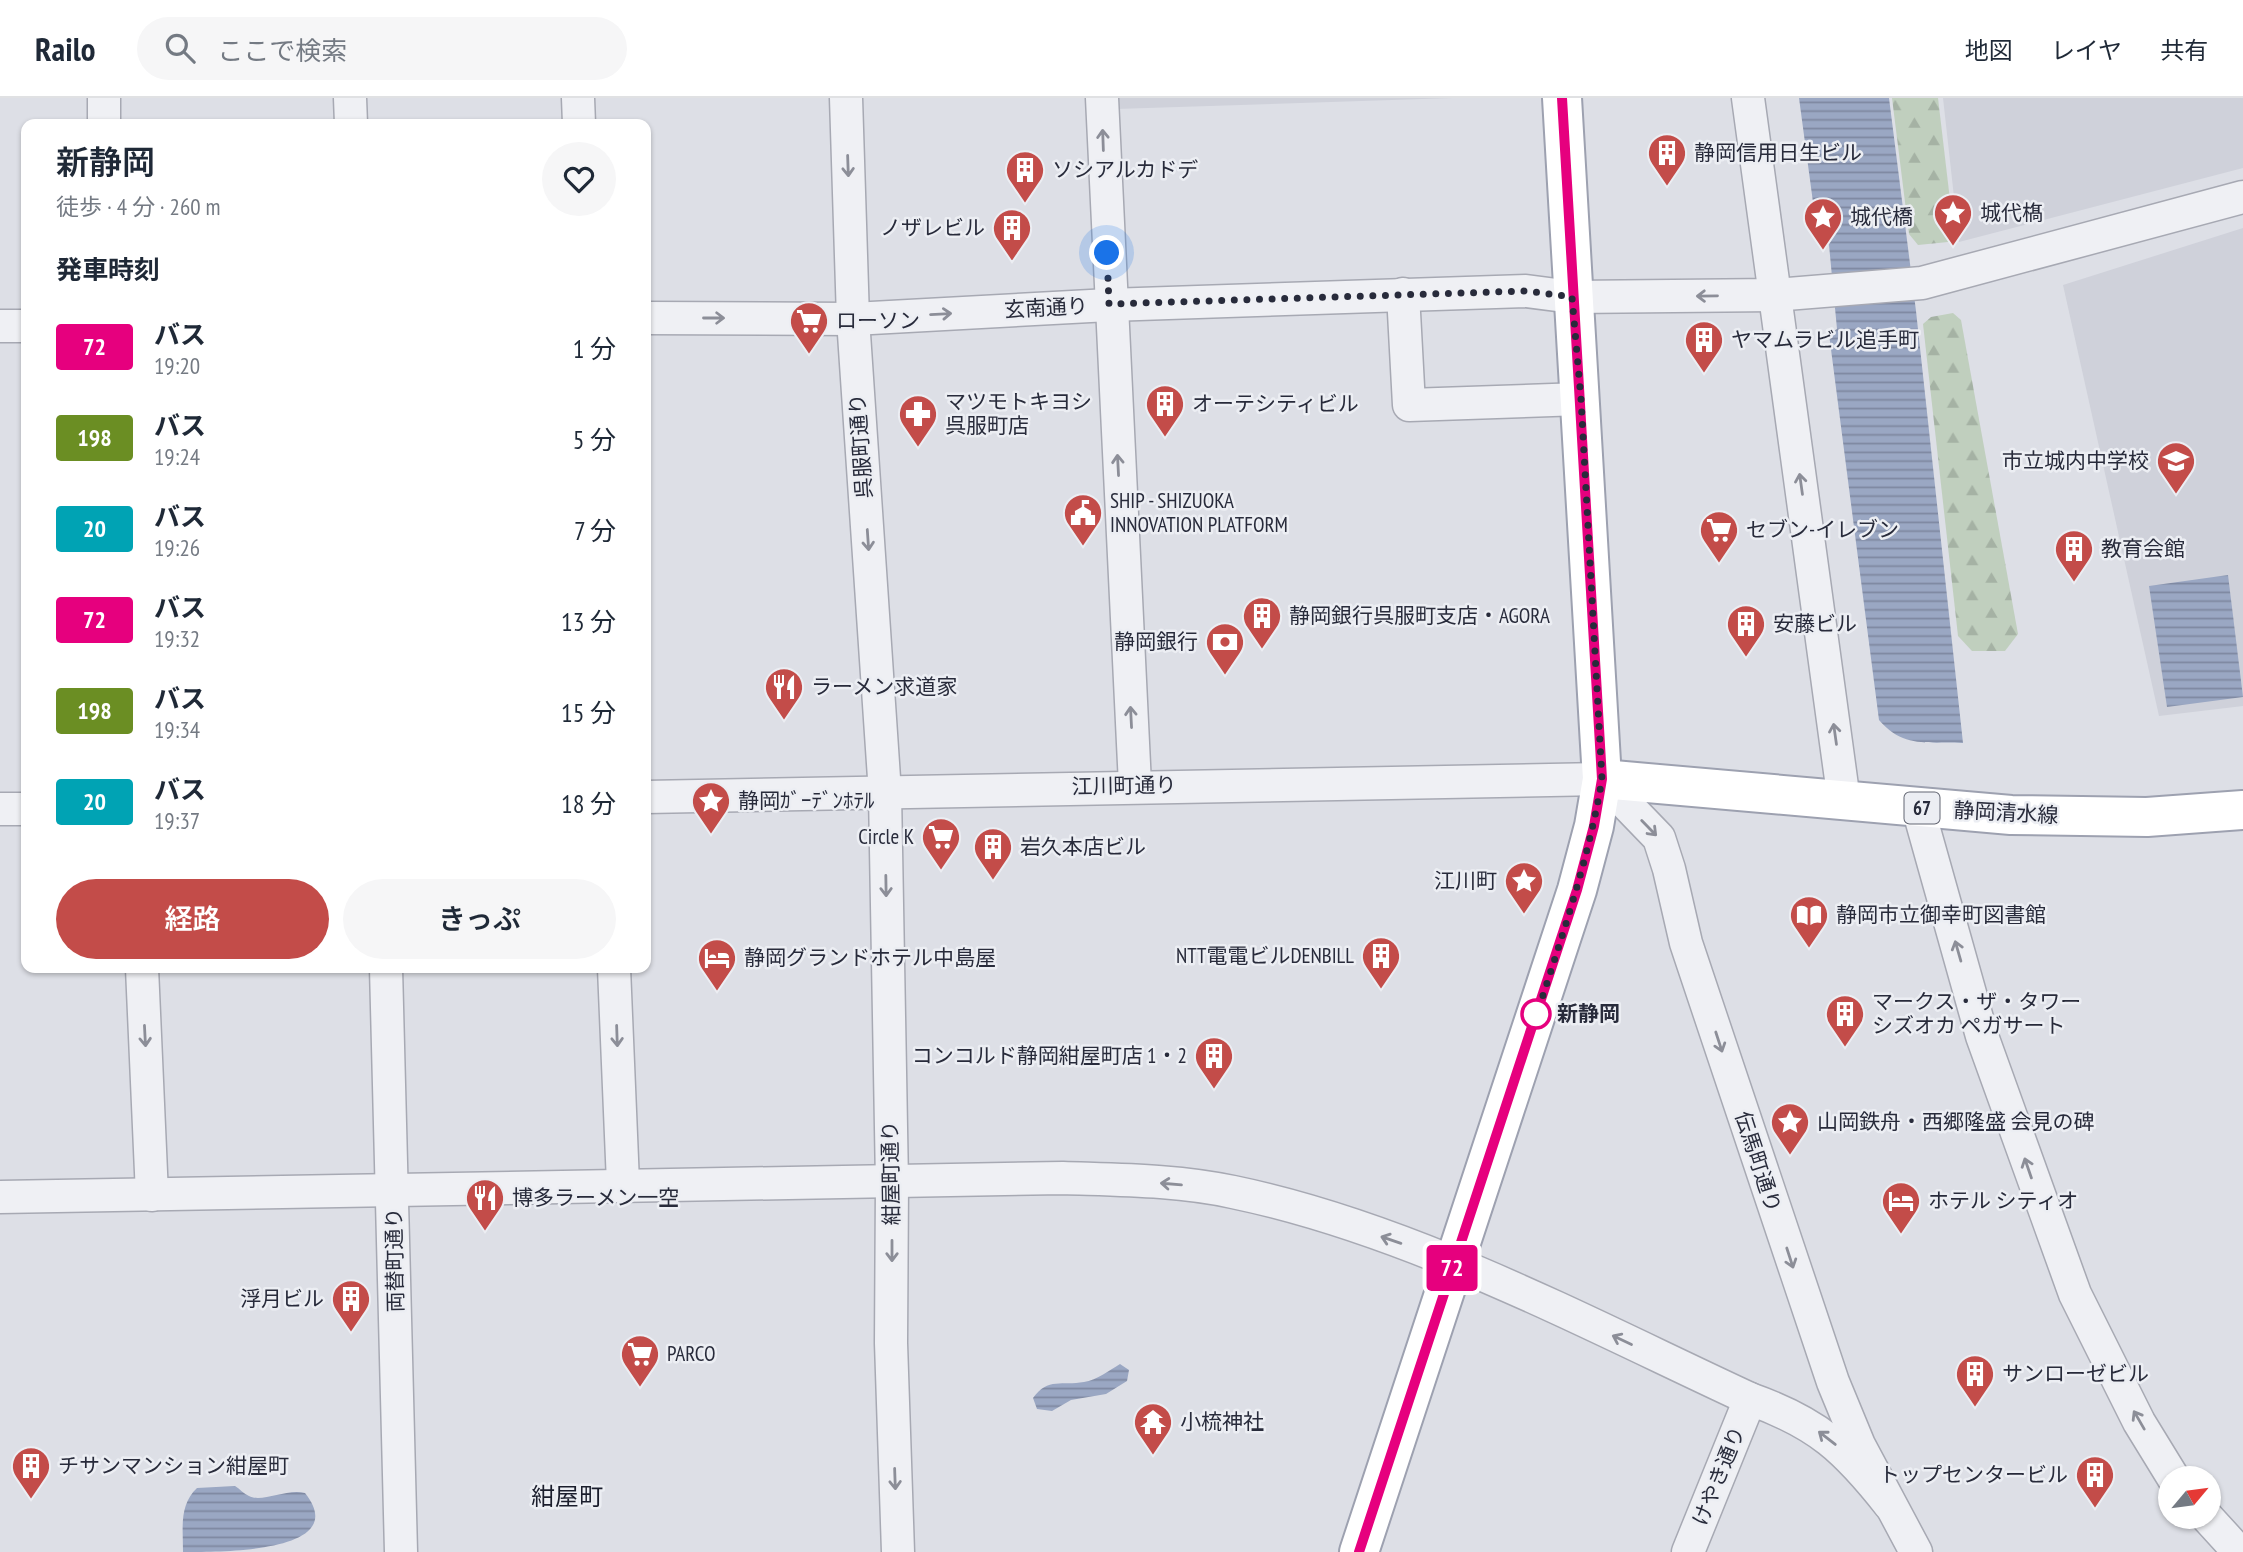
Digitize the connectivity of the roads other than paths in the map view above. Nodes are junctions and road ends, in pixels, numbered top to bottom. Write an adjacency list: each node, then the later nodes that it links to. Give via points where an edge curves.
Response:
1 (104, 98): 8 (street)
2 (350, 98): 9 (street)
3 (578, 98): 10 (street)
4 (846, 98): 17 (street, 呉服町通り, one-way to 17)
5 (1101, 98): 15 (street, one-way to 5)
6 (1562, 98): 14 (main road)
7 (1748, 98): 13 (street)
8 (104, 119)
9 (351, 119)
10 (579, 119)
11 (2243, 197): 13 (street, 玄南通り, via 1922,283)
12 (1403, 295): 14 (street, 玄南通り, via 1526,291); 15 (street, 玄南通り); 20 (street, via 1409,405)
13 (1775, 295): 14 (street, 玄南通り, one-way to 14); 25 (street, one-way to 13)
14 (1572, 297): 20 (main road)
15 (1109, 304): 17 (street, 玄南通り, one-way to 15); 22 (street, one-way to 15)
16 (651, 318): 17 (street, 玄南通り, one-way to 17)
17 (853, 319): 23 (street, 呉服町通り, one-way to 23)
18 (21, 326): 19 (street)
19 (0, 327)
20 (1581, 399): 21 (main road)
21 (1602, 779): 22 (street, 江川町通り); 25 (main road, 静岡清水線 / 67); 38 (main road, via 1577,890); 41 (street, 伝馬町通り, one-way to 41, via 1659,838 1686,943 1802,1296 1833,1382)
22 (1135, 785): 23 (street, 江川町通り)
23 (885, 793): 24 (street, 江川町通り); 34 (street, 紺屋町通り, one-way to 34)
24 (651, 797)
25 (1844, 802): 26 (main road, 静岡清水線 / 67)
26 (1917, 808): 29 (main road, 静岡清水線 / 67, via 2081,818); 40 (street, one-way to 26, via 2075,1294 1982,1036)
27 (0, 809): 28 (street)
28 (21, 809)
29 (2243, 810)
30 (142, 973): 36 (street, one-way to 36)
31 (386, 973): 35 (street, 両替町通り)
32 (614, 973): 33 (street, one-way to 33)
33 (623, 1183): 34 (street); 35 (street)
34 (892, 1183): 38 (street, one-way to 34, via 1290,1206 1229,1191 1063,1178); 44 (street, 紺屋町通り, one-way to 44, via 891,1343)
35 (394, 1190): 36 (street); 43 (street, 両替町通り)
36 (152, 1195): 37 (street)
37 (0, 1197)
38 (1454, 1262): 39 (street, one-way to 38); 45 (main road)
39 (1750, 1399): 41 (street, one-way to 39, via 1857,1463 1826,1436 1791,1414); 46 (street, けやき通り)
40 (2166, 1466)
41 (1890, 1505): 47 (street, 伝馬町通り)
42 (2219, 1530): 48 (street)
43 (401, 1552)
44 (898, 1552)
45 (1359, 1552)
46 (1688, 1552)
47 (1916, 1552)
48 (2239, 1552)

